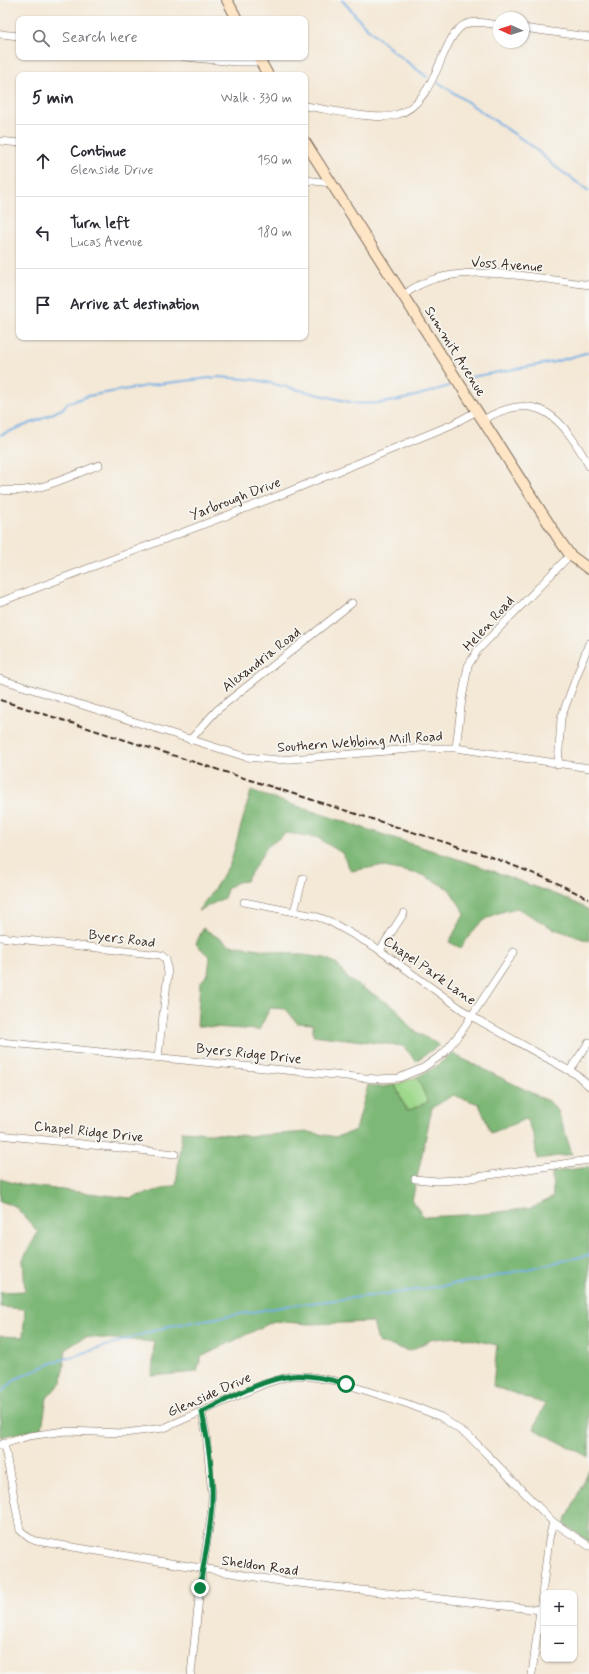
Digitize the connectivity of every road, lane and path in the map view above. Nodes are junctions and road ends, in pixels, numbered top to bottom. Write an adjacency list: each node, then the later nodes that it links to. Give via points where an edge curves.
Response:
1 (227, 0): 2 (main road)
2 (235, 16)
3 (493, 24): 11 (street, via 472,22 464,24 454,34 431,83 409,110 395,115 379,116)
4 (529, 29): 7 (street)
5 (0, 34): 6 (street)
6 (16, 36)
7 (589, 37)
8 (214, 60): 9 (street)
9 (259, 60): 10 (main road)
10 (266, 72)
11 (308, 106)
12 (0, 141): 13 (street)
13 (16, 143)
14 (308, 147): 16 (main road, Summit Avenue)
15 (308, 180): 16 (street)
16 (331, 183): 18 (main road, Summit Avenue)
17 (589, 285): 18 (street, Voss Avenue, via 474,272 437,278)
18 (404, 295): 19 (main road, Summit Avenue)
19 (480, 416): 20 (street, Yarbrough Drive, via 506,408 528,406 541,410 559,421); 24 (main road, Summit Avenue); 26 (street, Yarbrough Drive, via 450,425 278,496)
20 (586, 455): 22 (street, Yarbrough Drive)
21 (99, 465): 23 (street, via 38,489)
22 (589, 466)
23 (0, 490)
24 (570, 555): 25 (main road, Summit Avenue); 31 (street, Helen Road, via 477,651 468,666)
25 (589, 569)
26 (0, 602)
27 (352, 603): 30 (street, Alexandria Road, via 217,710)
28 (589, 643): 32 (street, via 561,718)
29 (0, 679): 30 (street, Southern Webbing Mill Road)
30 (190, 740): 31 (street, Southern Webbing Mill Road, via 246,757 279,760 423,748)
31 (456, 748): 32 (street, Southern Webbing Mill Road)
32 (558, 765): 33 (street, Southern Webbing Mill Road)
33 (589, 768)
34 (303, 878): 36 (street)
35 (244, 902): 36 (street, Chapel Park Lane)
36 (294, 912): 39 (street, Chapel Park Lane, via 329,921)
37 (404, 913): 39 (street)
38 (0, 937): 44 (street, Byers Road, via 160,955 166,959 168,974)
39 (380, 950): 41 (street, Chapel Park Lane)
40 (514, 952): 41 (street, Byers Ridge Drive)
41 (471, 1016): 44 (street, Byers Ridge Drive, via 444,1053 423,1068 399,1078 376,1079); 45 (street, Chapel Park Lane)
42 (0, 1042): 44 (street, Byers Ridge Drive)
43 (589, 1042): 45 (street)
44 (158, 1057)
45 (570, 1070): 46 (street, Chapel Park Lane)
46 (589, 1086)
47 (0, 1135): 48 (street, Chapel Ridge Drive)
48 (175, 1154)
49 (589, 1160): 50 (street, via 457,1180)
50 (415, 1178)
51 (202, 1412): 52 (street, Glenside Drive, via 164,1428 152,1430 124,1433 65,1431 29,1436); 53 (street, Glenside Drive, via 264,1384 290,1376 336,1381 375,1392 442,1417 470,1437); 55 (street, via 212,1495)
52 (2, 1444): 55 (street, Sheldon Road, via 20,1530 29,1538 48,1545)
53 (553, 1522): 54 (street, Glenside Drive); 56 (street)
54 (589, 1546)
55 (202, 1570): 57 (street, Sheldon Road, via 401,1596); 58 (street)
56 (543, 1590)
57 (541, 1610): 59 (street)
58 (191, 1674)
59 (532, 1674)

